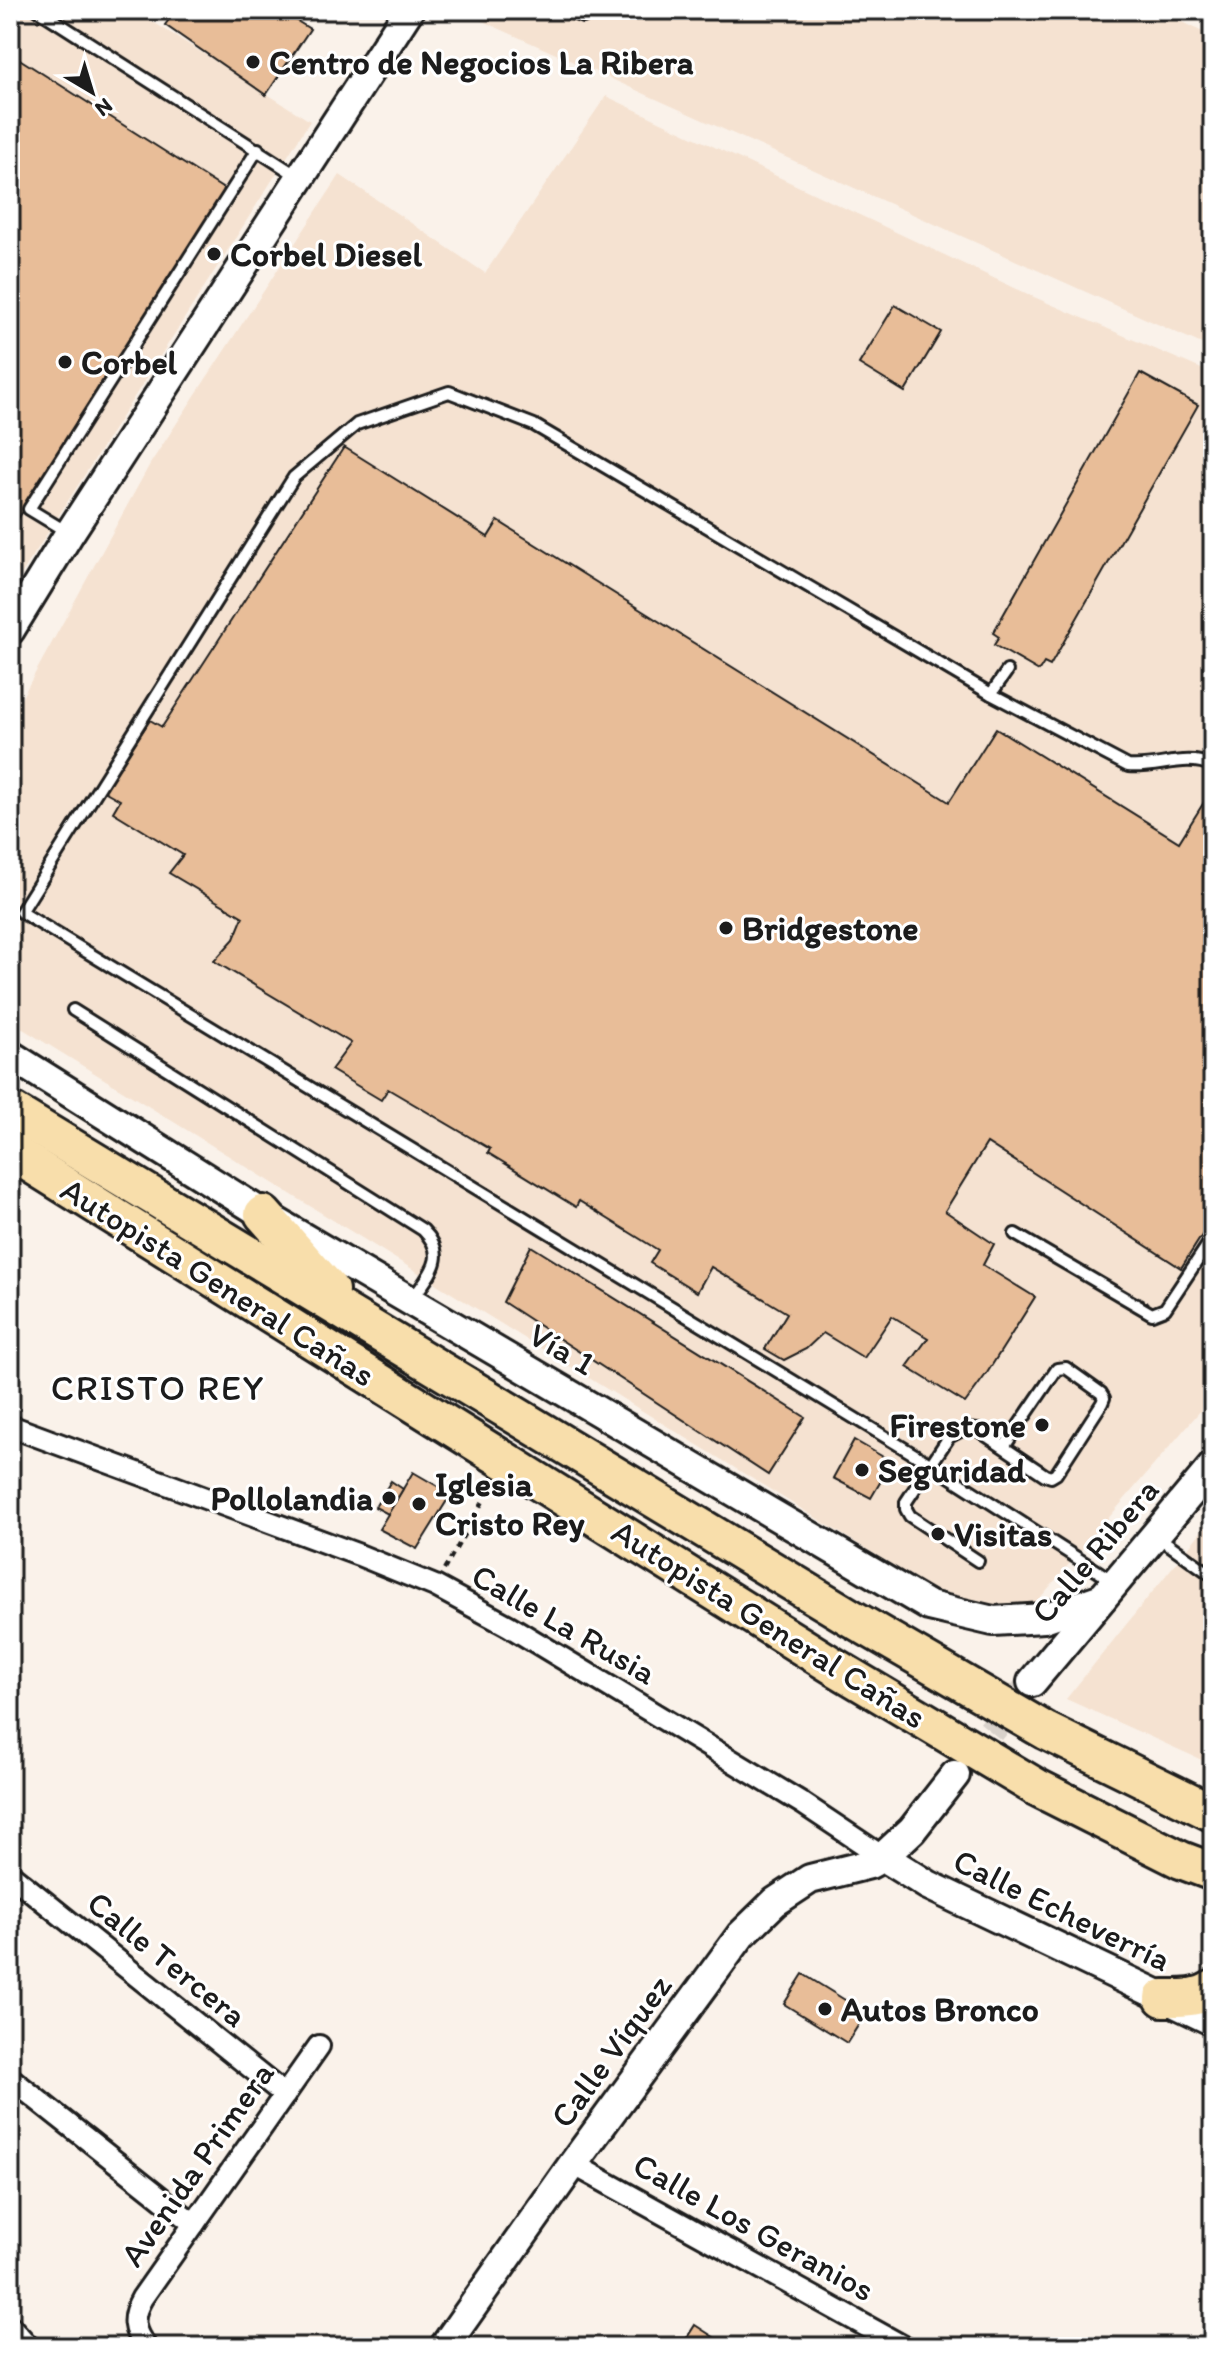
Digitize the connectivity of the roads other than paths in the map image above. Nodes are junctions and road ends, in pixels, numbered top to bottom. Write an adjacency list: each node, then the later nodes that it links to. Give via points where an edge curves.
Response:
1 (38, 10): 6 (lane)
2 (398, 10): 7 (street, via 332,112)
3 (409, 10): 7 (street)
4 (565, 10): 5 (lane)
5 (583, 17)
6 (258, 149): 8 (lane); 9 (lane, via 29,509)
7 (317, 154): 8 (street)
8 (301, 178): 9 (street)
9 (69, 534): 10 (street)
10 (10, 630)
11 (1007, 671): 12 (lane)
12 (991, 694): 13 (lane, via 1128,766 1193,759); 25 (lane, via 534,425 449,392 357,424 294,477 21,912)
13 (1213, 766)
14 (73, 1010): 21 (lane, via 423,1230 437,1249 436,1261)
15 (10, 1055): 18 (street, Vía 1)
16 (10, 1110): 22 (highway, Autopista General Cañas)
17 (10, 1151): 35 (highway, Autopista General Cañas, via 835,1667 1036,1787)
18 (263, 1214): 21 (street, Vía 1); 22 (highway)
19 (1015, 1234): 20 (lane, via 1152,1314 1165,1309)
20 (1213, 1237)
21 (411, 1302): 30 (street, Vía 1, via 929,1606 993,1621 1044,1618)
22 (355, 1318): 33 (highway, Autopista General Cañas, via 1046,1731)
23 (10, 1426): 34 (street, Calle La Rusia, via 435,1586 749,1771)
24 (1004, 1447): 24 (lane, via 1051,1477 1104,1398 1061,1367); 25 (lane, via 978,1430 964,1429 949,1437)
25 (930, 1464): 28 (lane, via 906,1509); 30 (lane)
26 (1213, 1466): 27 (street, Calle Ribera)
27 (1155, 1535): 29 (lane); 30 (street, Calle Ribera)
28 (978, 1561)
29 (1213, 1576)
30 (1108, 1590): 31 (street, Calle Ribera)
31 (1032, 1682)
32 (955, 1775): 34 (street)
33 (1213, 1813)
34 (883, 1857): 39 (street, Calle Echeverría, via 928,1885); 44 (street, Calle Víquez, via 810,1879 775,1902 741,1935)
35 (1197, 1866): 37 (highway, Autopista General Cañas)
36 (10, 1874): 43 (street, Calle Tercera)
37 (1213, 1882)
38 (1213, 1989): 39 (highway, via 1188,1998)
39 (1163, 1998): 40 (street, Calle Echeverría)
40 (1213, 2021)
41 (319, 2046): 43 (street, Avenida Primera)
42 (10, 2078): 45 (street)
43 (285, 2095): 45 (street, Avenida Primera)
44 (573, 2164): 49 (street, Calle Víquez); 50 (street, Calle Los Geranios)
45 (194, 2224): 48 (street, Avenida Primera, via 136,2309 133,2322)
46 (10, 2326): 47 (street)
47 (29, 2347)
48 (146, 2347)
49 (444, 2347)
50 (904, 2347)

